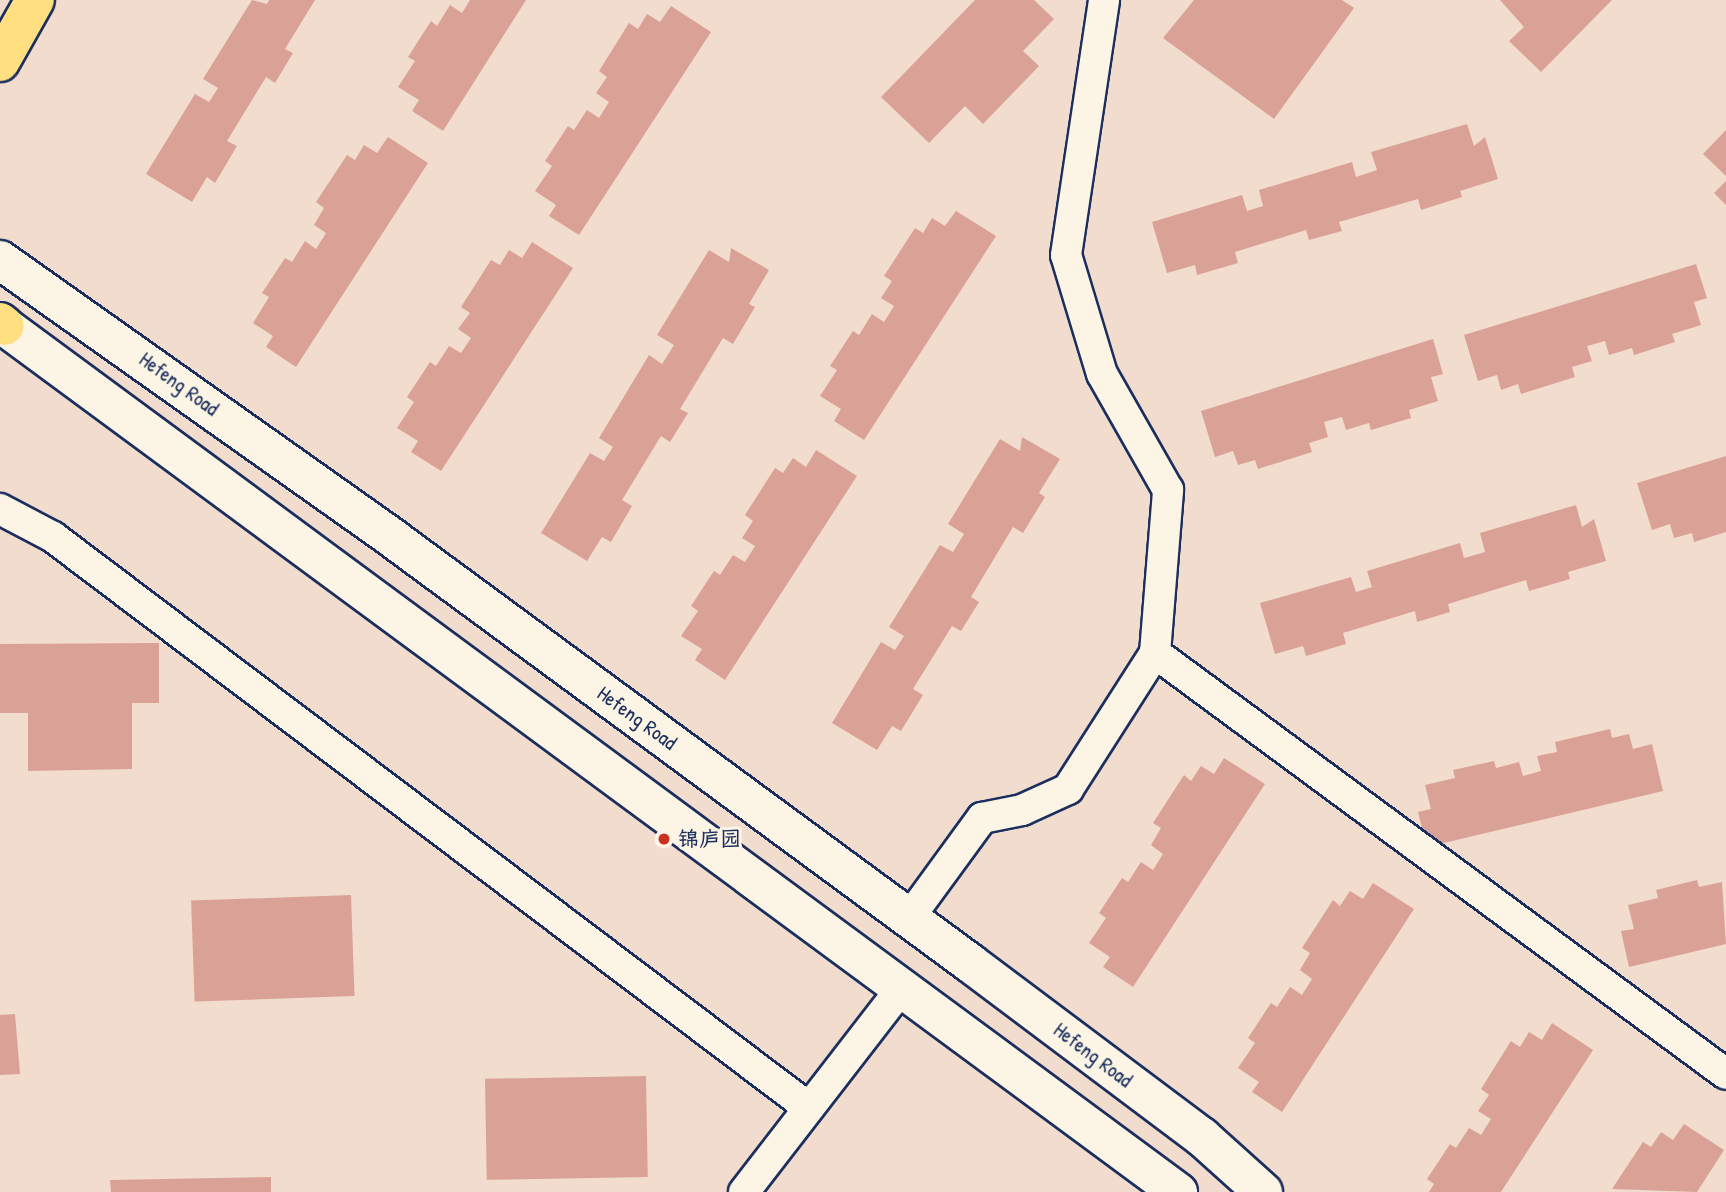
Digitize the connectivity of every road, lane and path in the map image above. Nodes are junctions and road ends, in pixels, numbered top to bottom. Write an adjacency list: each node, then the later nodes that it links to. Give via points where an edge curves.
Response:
1 (34, 0): 3 (main road)
2 (1104, 0): 10 (street, via 1066,255 1102,374 1168,490)
3 (0, 62)
4 (0, 248): 7 (street)
5 (0, 260): 7 (street, Hefeng Road)
6 (0, 271): 7 (street)
7 (39, 285): 11 (street, Hefeng Road)
8 (1, 324): 12 (street)
9 (0, 509): 14 (street, via 53,537)
10 (1155, 653): 11 (street, via 1068,789 1022,810 982,818); 13 (street)
11 (908, 918): 17 (street, Hefeng Road, via 1202,1137)
12 (903, 986): 14 (street); 16 (street)
13 (1726, 1074)
14 (809, 1108): 15 (street)
15 (744, 1192)
16 (1178, 1192)
17 (1263, 1192)

